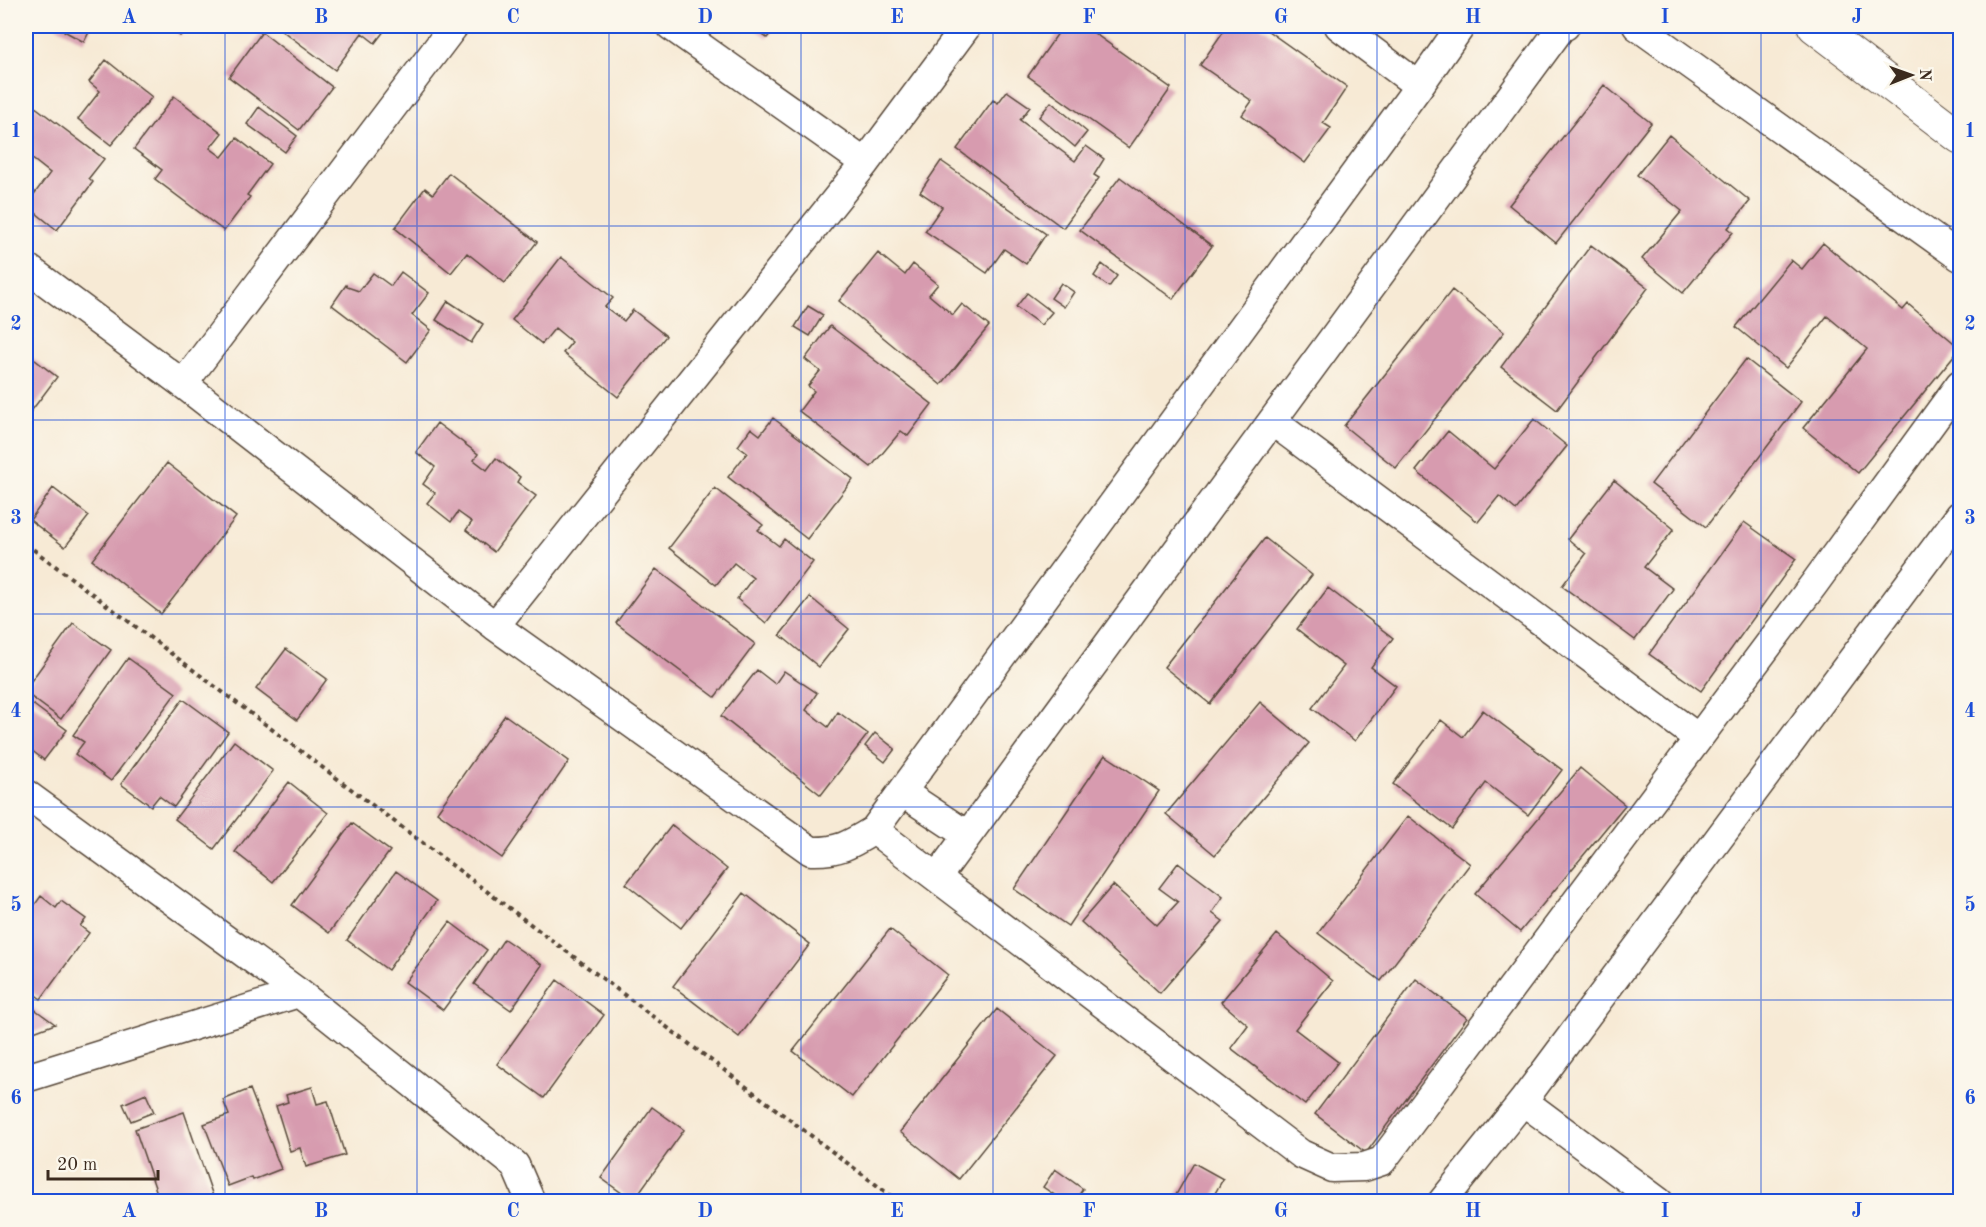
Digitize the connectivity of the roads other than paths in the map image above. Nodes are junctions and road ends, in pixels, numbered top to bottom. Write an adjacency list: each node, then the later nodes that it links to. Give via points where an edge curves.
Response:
1 (454, 26): 14 (street)
2 (671, 26): 11 (street)
3 (967, 26): 11 (street)
4 (1339, 26): 9 (street)
5 (1461, 26): 9 (street)
6 (1565, 26): 16 (street)
7 (1637, 26): 12 (street)
8 (1814, 26): 10 (street)
9 (1419, 86): 20 (street)
10 (1960, 137)
11 (865, 163): 18 (street)
12 (1960, 257)
13 (26, 267): 14 (street)
14 (183, 384): 18 (street)
15 (1960, 384): 19 (street)
16 (1272, 421): 19 (street); 23 (street)
17 (1960, 515): 27 (street)
18 (495, 626): 22 (street, via 811,851 836,850)
19 (1698, 738): 24 (street, via 1382,1161 1364,1167 1332,1168 1301,1154)
20 (902, 792): 22 (street); 23 (street)
21 (26, 794): 25 (street)
22 (874, 830): 24 (street)
23 (967, 835): 24 (street)
24 (937, 877)
25 (299, 993): 26 (street); 28 (street, via 515,1165)
26 (26, 1078)
27 (1523, 1101): 29 (street); 30 (street)
28 (531, 1202)
29 (1442, 1202)
30 (1659, 1202)

